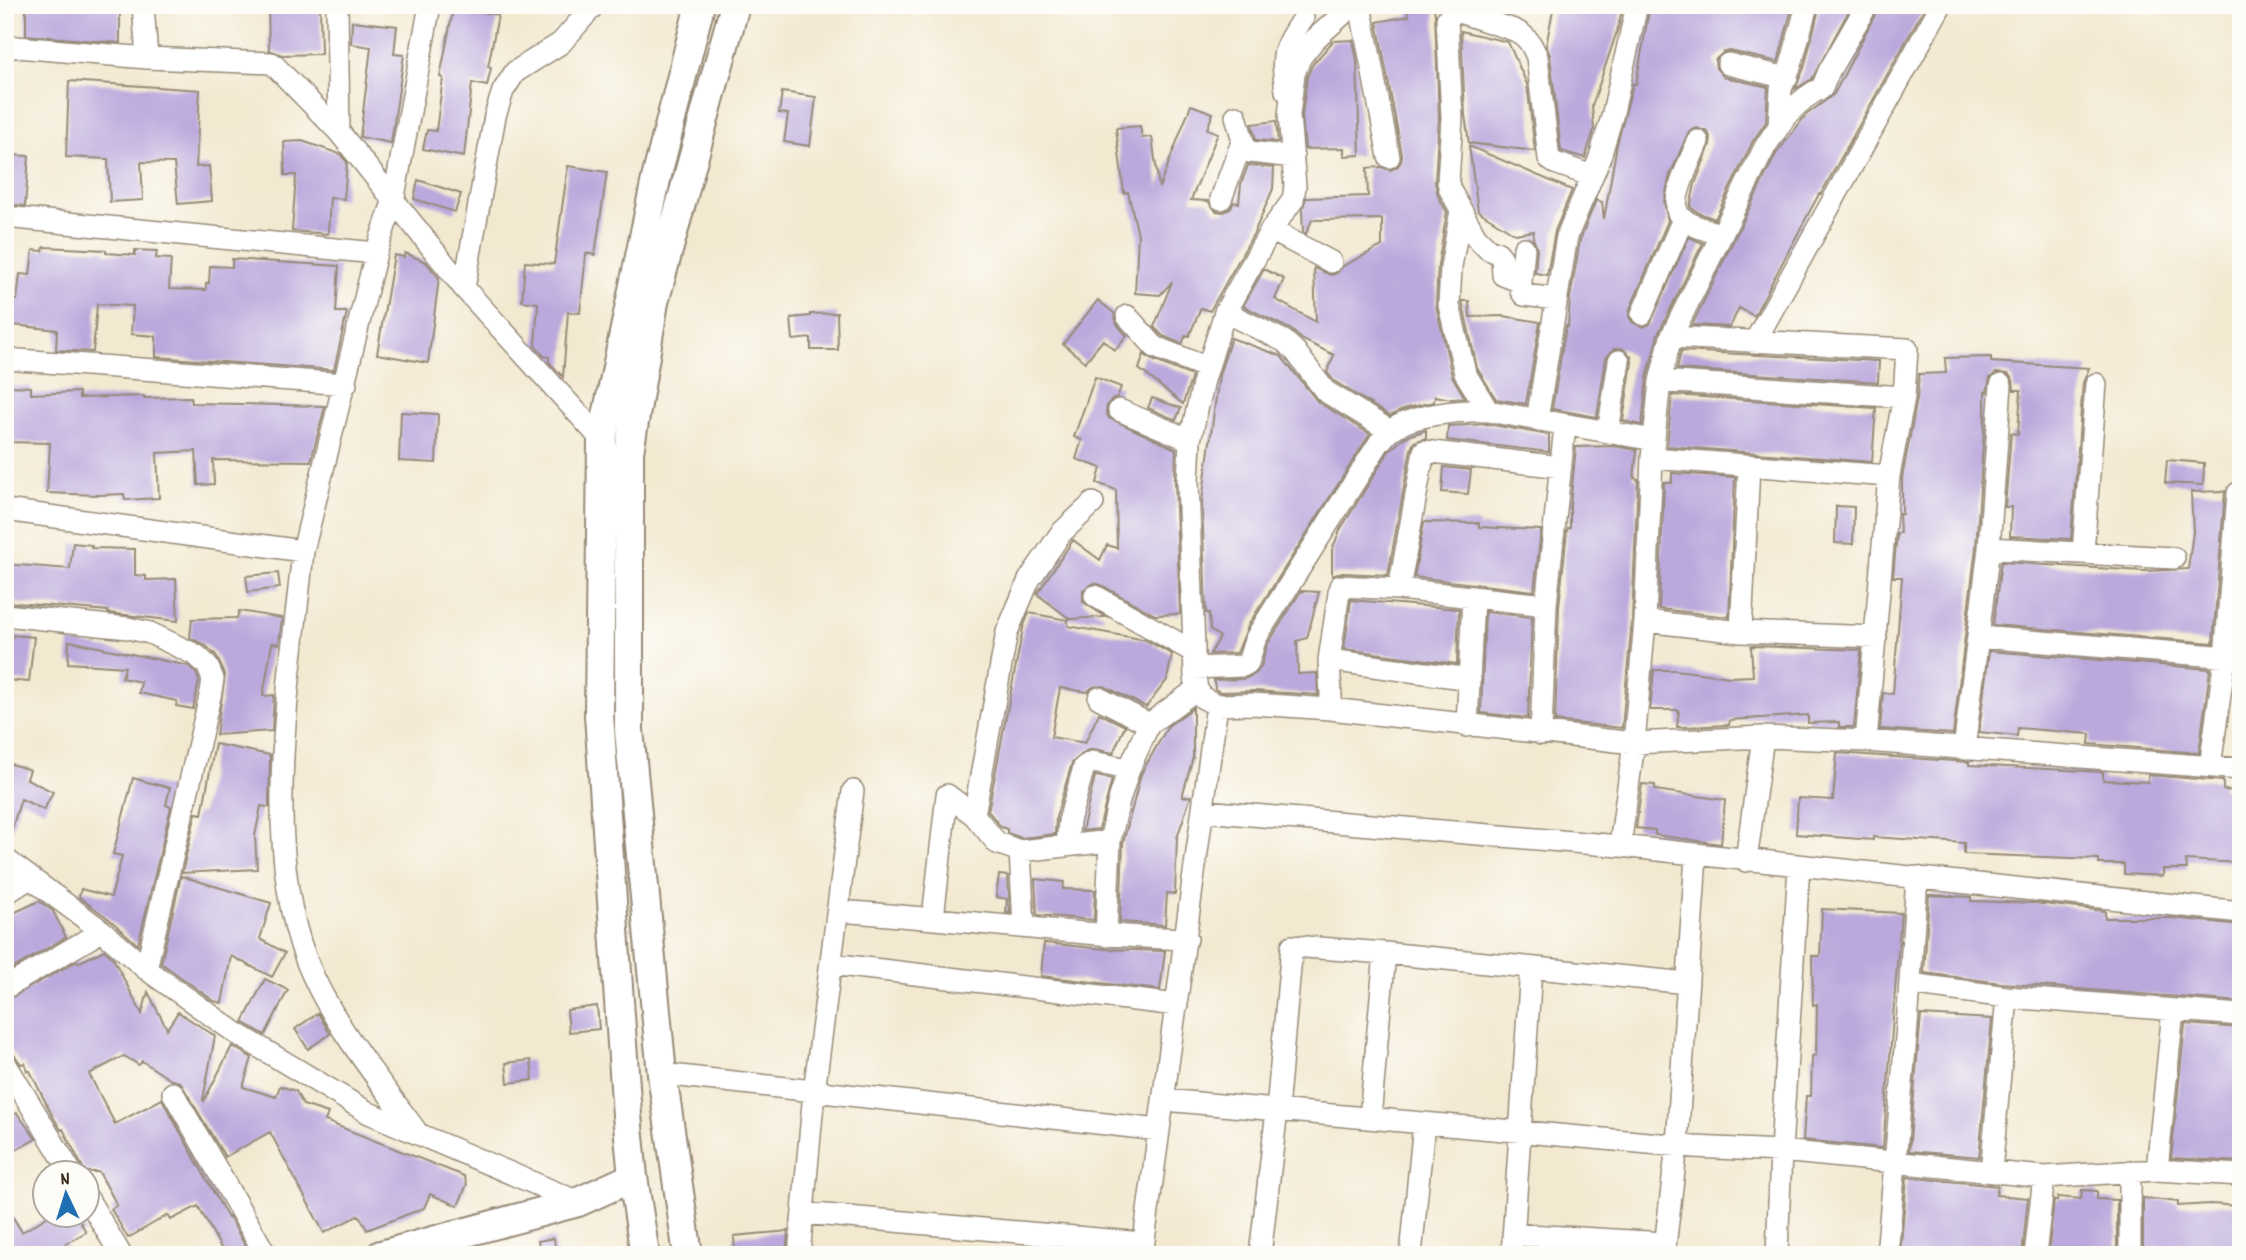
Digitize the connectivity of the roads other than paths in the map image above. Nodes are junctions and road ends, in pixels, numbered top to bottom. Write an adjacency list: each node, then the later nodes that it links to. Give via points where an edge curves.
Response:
1 (142, 5): 15 (street)
2 (337, 5): 21 (street)
3 (430, 5): 28 (street)
4 (594, 5): 38 (street, via 561,43 515,72 503,90)
5 (700, 5): 59 (main road, via 656,179)
6 (735, 5): 131 (main road, via 654,302 629,452 629,730)
7 (1353, 5): 18 (street, via 1300,58)
8 (1360, 5): 25 (street)
9 (1637, 5): 26 (street, via 1612,117)
10 (1807, 5): 17 (street)
11 (1867, 5): 20 (street, via 1822,88 1807,94)
12 (1941, 5): 44 (street)
13 (1303, 18): 18 (street, via 1283,54)
14 (5, 46): 15 (street)
15 (147, 58): 21 (street, via 272,63)
16 (1728, 64): 17 (street)
17 (1787, 78): 20 (street, via 1780,89)
18 (1289, 115): 24 (street)
19 (1236, 116): 23 (street)
20 (1779, 125): 33 (street)
21 (339, 132): 28 (street)
22 (1698, 141): 31 (street, via 1676,203)
23 (1242, 142): 24 (street, via 1250,152); 27 (street)
24 (1293, 157): 32 (street, via 1293,200)
25 (1389, 157)
26 (1592, 176): 29 (street, via 1549,159 1531,43 1514,30 1450,15 1448,182); 39 (street, via 1567,236)
27 (1221, 199)
28 (393, 202): 35 (street); 38 (street)
29 (1461, 210): 37 (street, via 1482,243 1502,258 1503,275); 54 (street, via 1449,305 1465,373)
30 (5, 217): 35 (street)
31 (1683, 219): 33 (street); 41 (street)
32 (1271, 230): 36 (street); 40 (street)
33 (1721, 235): 43 (street)
34 (1524, 248): 37 (street)
35 (376, 253): 49 (street)
36 (1331, 262)
37 (1521, 282): 39 (street, via 1524,295)
38 (464, 288): 59 (street)
39 (1556, 299): 55 (street)
40 (1225, 312): 47 (street); 57 (street, via 1284,341 1325,391)
41 (1642, 314)
42 (1127, 316): 47 (street, via 1155,347)
43 (1671, 337): 44 (street); 48 (street)
44 (1754, 343): 52 (street, via 1906,349)
45 (5, 359): 49 (street)
46 (1619, 361): 58 (street)
47 (1208, 368): 60 (street)
48 (1660, 381): 52 (street); 61 (street)
49 (345, 384): 69 (street)
50 (2096, 384): 70 (street)
51 (2001, 385): 68 (street)
52 (1904, 397): 64 (street)
53 (1119, 410): 60 (street)
54 (1488, 411): 55 (street); 57 (street, via 1414,419)
55 (1537, 420): 56 (street)
56 (1565, 426): 58 (street); 63 (street)
57 (1390, 431): 83 (street, via 1260,631 1248,663)
58 (1608, 432): 61 (street)
59 (602, 440): 149 (main road, via 599,715)
60 (1190, 440): 83 (street)
61 (1653, 449): 62 (street); 77 (street)
62 (1749, 466): 64 (street); 78 (street)
63 (1561, 467): 72 (street, via 1424,451); 75 (street)
64 (1889, 476): 80 (street)
65 (2238, 493): 81 (street)
66 (1093, 503): 100 (street, via 1061,533 1028,580 1007,632)
67 (5, 510): 69 (street)
68 (1989, 548): 70 (street); 79 (street)
69 (303, 551): 140 (street, via 285,733 282,832 287,896 307,962 342,1030)
70 (2083, 552): 71 (street)
71 (2174, 558)
72 (1399, 589): 74 (street); 82 (street, via 1340,586)
73 (1095, 596): 83 (street)
74 (1473, 597): 75 (street); 84 (street)
75 (1546, 605): 90 (street)
76 (5, 615): 122 (street, via 150,633 197,655 213,679)
77 (1645, 621): 78 (street); 93 (street)
78 (1741, 632): 80 (street)
79 (1980, 636): 81 (street); 94 (street)
80 (1876, 637): 92 (street)
81 (2233, 658): 95 (street)
82 (1329, 660): 84 (street); 87 (street)
83 (1196, 669): 86 (street, via 1203,698); 88 (street)
84 (1470, 679): 89 (street)
85 (1099, 698): 88 (street)
86 (1217, 705): 87 (street); 99 (street)
87 (1330, 709): 89 (street)
88 (1149, 724): 96 (street)
89 (1467, 726): 90 (street)
90 (1542, 734): 93 (street)
91 (1763, 737): 92 (street); 93 (street); 107 (street)
92 (1866, 741): 94 (street)
93 (1634, 743): 103 (street)
94 (1964, 750): 95 (street)
95 (2210, 767): 97 (street)
96 (1129, 769): 101 (street); 102 (street, via 1092,762 1084,768)
97 (2241, 769)
98 (853, 790): 112 (street)
99 (1204, 811): 103 (street); 118 (street)
100 (974, 815): 104 (street, via 996,843); 114 (street, via 947,795)
101 (1110, 841): 102 (street); 117 (street)
102 (1067, 846): 104 (street)
103 (1620, 846): 105 (street)
104 (1020, 851): 115 (street)
105 (1696, 856): 107 (street); 123 (street)
106 (5, 859): 110 (street)
107 (1746, 860): 108 (street)
108 (1800, 866): 109 (street); 142 (street)
109 (1917, 877): 113 (street); 124 (street)
110 (30, 878): 111 (street); 116 (street)
111 (5, 894)
112 (839, 911): 114 (street); 120 (street)
113 (2241, 912)
114 (933, 918): 115 (street)
115 (1024, 927): 117 (street)
116 (102, 931): 122 (street); 125 (street)
117 (1106, 936): 118 (street)
118 (1187, 939): 127 (street)
119 (1385, 953): 121 (street); 135 (street, via 1292,946); 136 (street)
120 (831, 964): 127 (street); 133 (street)
121 (1531, 968): 123 (street); 139 (street)
122 (146, 969): 140 (street, via 236,1033 369,1113)
123 (1688, 983): 141 (street)
124 (1910, 984): 126 (street); 144 (street)
125 (5, 988)
126 (2007, 997): 128 (street); 147 (street)
127 (1177, 1005): 134 (street)
128 (2173, 1010): 129 (street); 145 (street)
129 (2241, 1015)
130 (5, 1063): 143 (street)
131 (662, 1074): 133 (street); 162 (main road)
132 (173, 1093): 159 (street)
133 (814, 1093): 138 (street); 152 (street)
134 (1164, 1100): 135 (street); 138 (street)
135 (1277, 1110): 136 (street); 164 (street)
136 (1370, 1118): 137 (street)
137 (1424, 1123): 139 (street); 165 (street)
138 (1159, 1130): 156 (street)
139 (1519, 1131): 141 (street); 154 (street)
140 (417, 1133): 151 (street)
141 (1677, 1145): 142 (street); 157 (street)
142 (1781, 1151): 144 (street); 166 (street)
143 (63, 1158)
144 (1895, 1164): 147 (street); 167 (street)
145 (2157, 1170): 146 (street); 148 (street)
146 (2130, 1171): 150 (street); 169 (street)
147 (1991, 1172): 150 (street)
148 (2241, 1175)
149 (633, 1177): 151 (main road); 161 (main road)
150 (2044, 1177): 168 (street)
151 (578, 1202): 155 (main road)
152 (803, 1213): 156 (street); 163 (street)
153 (102, 1223): 158 (street)
154 (1512, 1245): 157 (street)
155 (450, 1246): 160 (main road)
156 (1142, 1249)
157 (1665, 1249)
158 (121, 1255)
159 (266, 1255)
160 (381, 1255)
161 (645, 1255)
162 (688, 1255)
163 (799, 1255)
164 (1260, 1255)
165 (1411, 1255)
166 (1777, 1255)
167 (1887, 1255)
168 (2035, 1255)
169 (2130, 1255)

